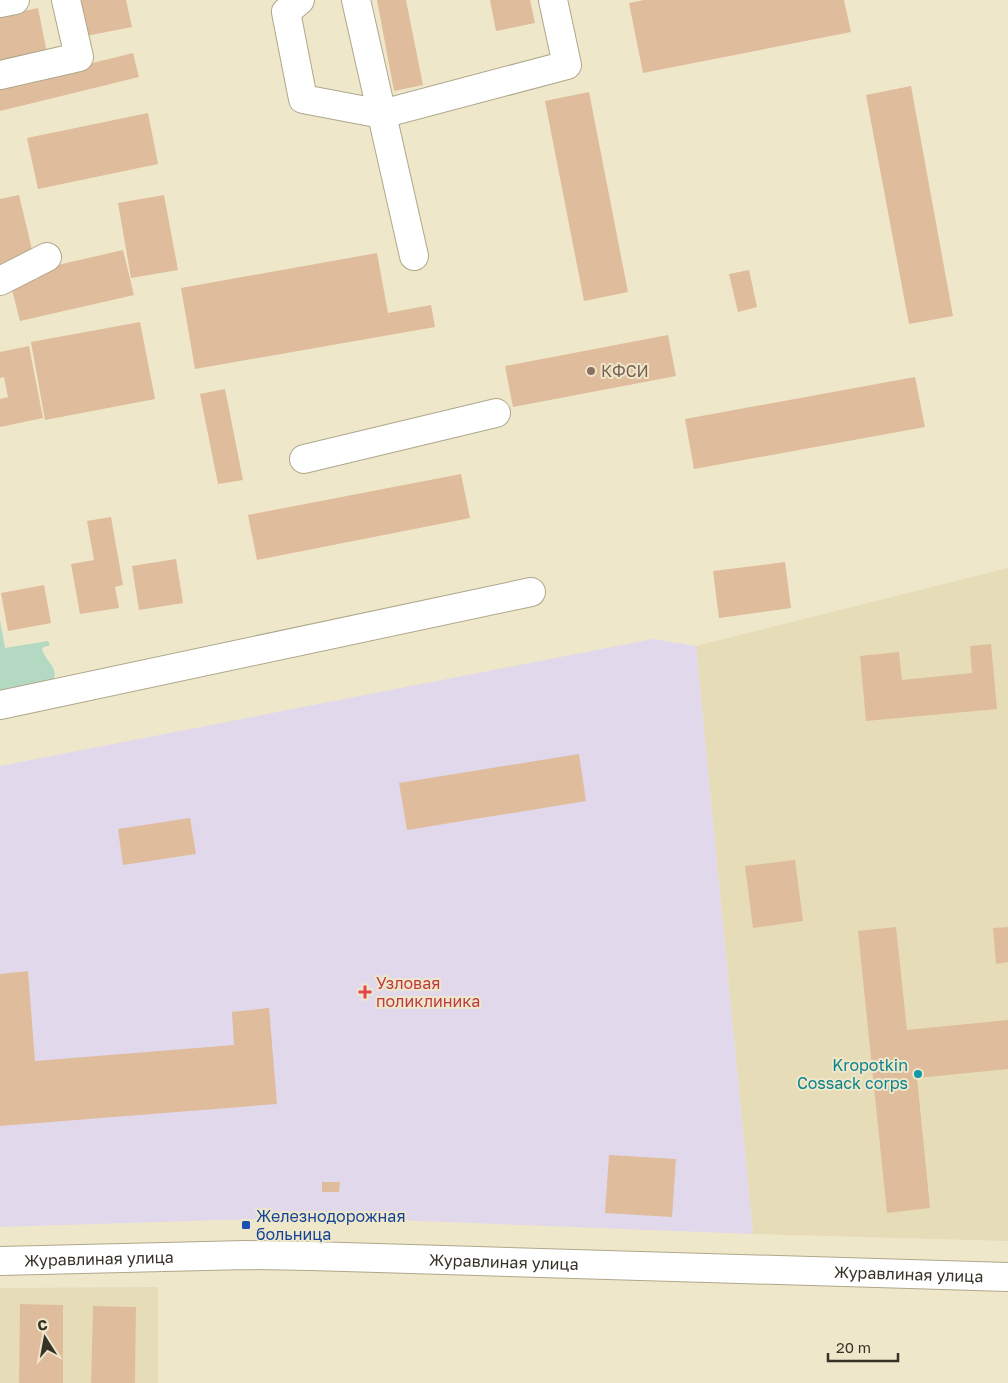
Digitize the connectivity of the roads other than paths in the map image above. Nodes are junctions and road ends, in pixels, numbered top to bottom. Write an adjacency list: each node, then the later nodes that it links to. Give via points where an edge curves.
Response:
1 (15, 0): 6 (street)
2 (66, 0): 7 (street, via 79,57)
3 (300, 0): 8 (street, via 286,12 303,99)
4 (356, 0): 8 (street)
5 (553, 0): 8 (street, via 567,65)
6 (0, 3)
7 (0, 75)
8 (382, 114): 9 (street)
9 (414, 256)
10 (47, 258): 11 (street)
11 (0, 281)
12 (496, 413): 13 (street)
13 (304, 458)
14 (531, 592): 15 (street)
15 (0, 705)
16 (0, 1261): 17 (street, Журавлиная улица, via 312,1256)
17 (1008, 1277)

